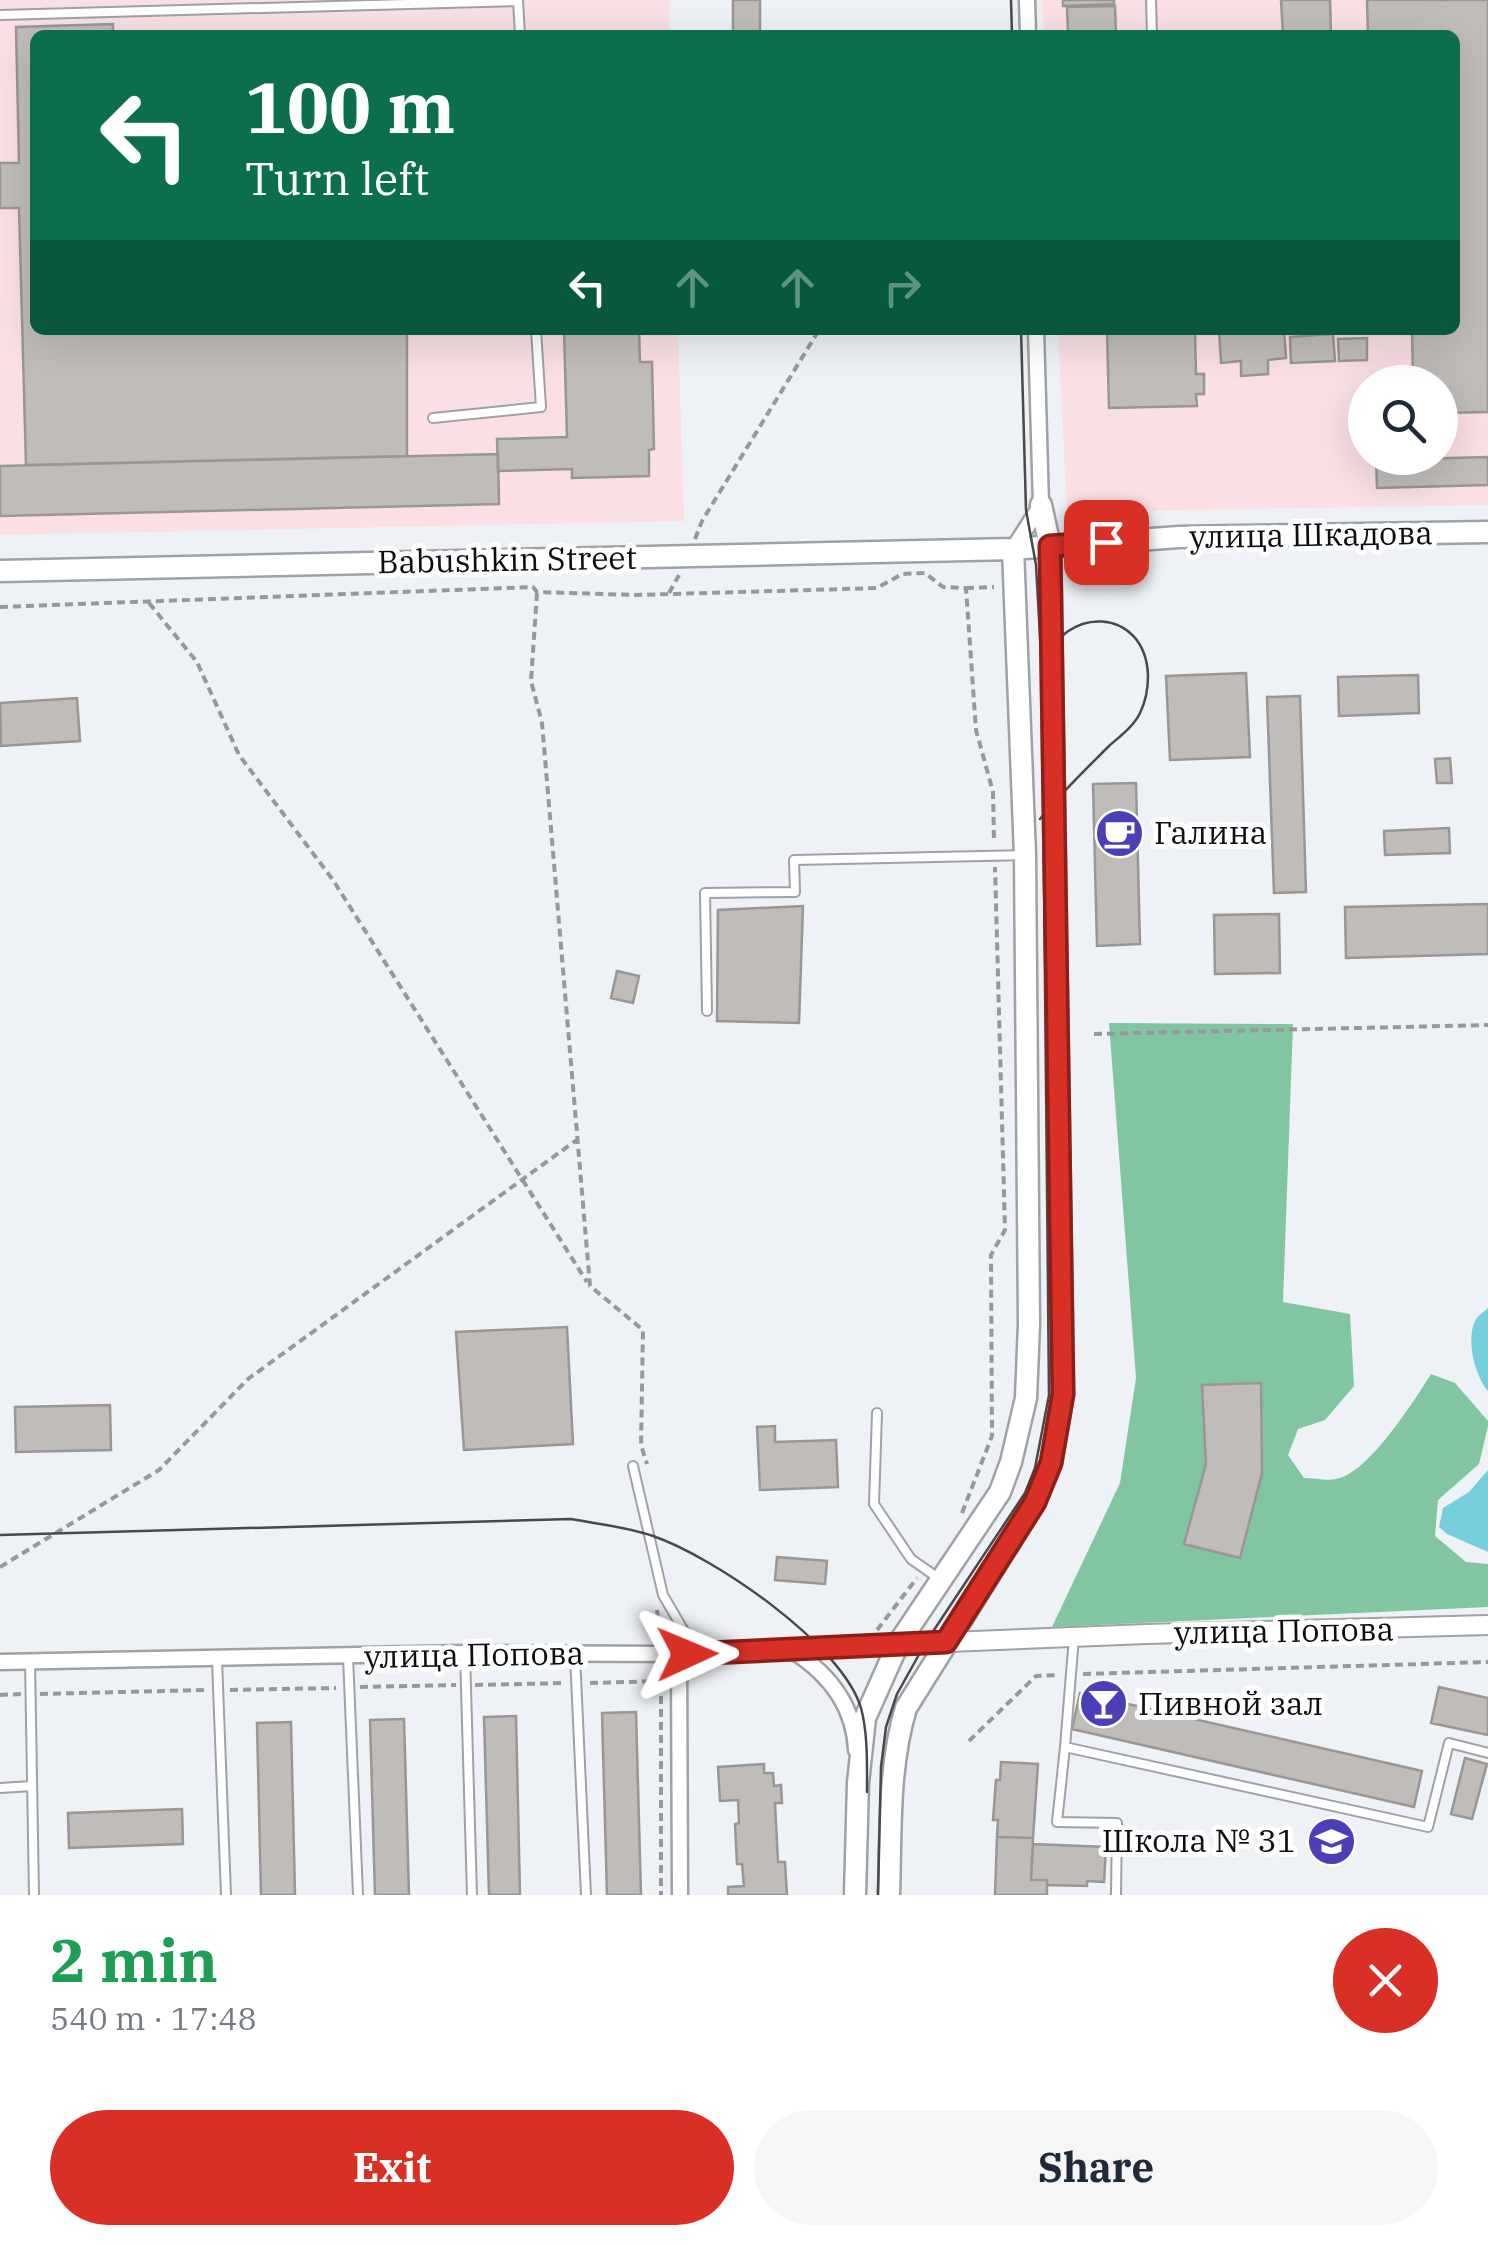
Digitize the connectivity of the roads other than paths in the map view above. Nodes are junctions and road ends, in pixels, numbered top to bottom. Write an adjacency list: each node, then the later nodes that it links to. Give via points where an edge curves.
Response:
1 (174, 0): 5 (lane)
2 (518, 0): 5 (lane); 7 (lane)
3 (1027, 0): 8 (street)
4 (1151, 0): 9 (lane)
5 (171, 13): 6 (lane)
6 (0, 16)
7 (520, 30)
8 (1028, 30)
9 (1152, 30)
10 (536, 335): 12 (lane, via 541,407)
11 (1036, 335): 13 (street)
12 (433, 418)
13 (1041, 506): 15 (main road); 16 (street)
14 (1488, 532): 15 (main road, улица Шкадова)
15 (1050, 546): 16 (main road, улица Шкадова); 25 (main road, via 1063,1394 1051,1463 1035,1502)
16 (1014, 549): 17 (main road, Babushkin Street); 18 (main road)
17 (0, 571)
18 (1025, 856): 19 (lane, via 794,860 794,892 705,893); 22 (main road, via 1026,1398 1000,1492)
19 (706, 1011)
20 (877, 1413): 22 (lane, via 874,1504 911,1559)
21 (633, 1466): 30 (lane, via 663,1595 684,1631)
22 (933, 1575): 26 (main road)
23 (1488, 1626): 24 (street, улица Попова)
24 (1074, 1637): 25 (street, улица Попова); 35 (lane)
25 (946, 1642): 26 (street, улица Попова); 47 (main road, via 915,1690 900,1730)
26 (898, 1644): 27 (street, улица Попова); 37 (main road, via 865,1718)
27 (793, 1650): 30 (street, улица Попова); 37 (street, via 827,1676 850,1715)
28 (464, 1653): 29 (street, улица Попова); 31 (street, улица Попова); 43 (lane)
29 (574, 1653): 30 (street, улица Попова); 44 (lane)
30 (683, 1654): 45 (street)
31 (348, 1656): 32 (street, улица Попова); 42 (lane)
32 (217, 1660): 34 (street, улица Попова); 41 (lane)
33 (0, 1662): 34 (street, улица Попова)
34 (30, 1662): 38 (lane)
35 (1065, 1747): 36 (lane, via 1428,1827 1449,1743); 48 (lane, via 1056,1822 1118,1823)
36 (1488, 1753)
37 (858, 1783): 46 (main road)
38 (32, 1786): 39 (lane); 40 (lane)
39 (0, 1788)
40 (34, 1895)
41 (226, 1895)
42 (358, 1895)
43 (472, 1895)
44 (586, 1895)
45 (680, 1895)
46 (855, 1895)
47 (890, 1895)
48 (1116, 1895)

